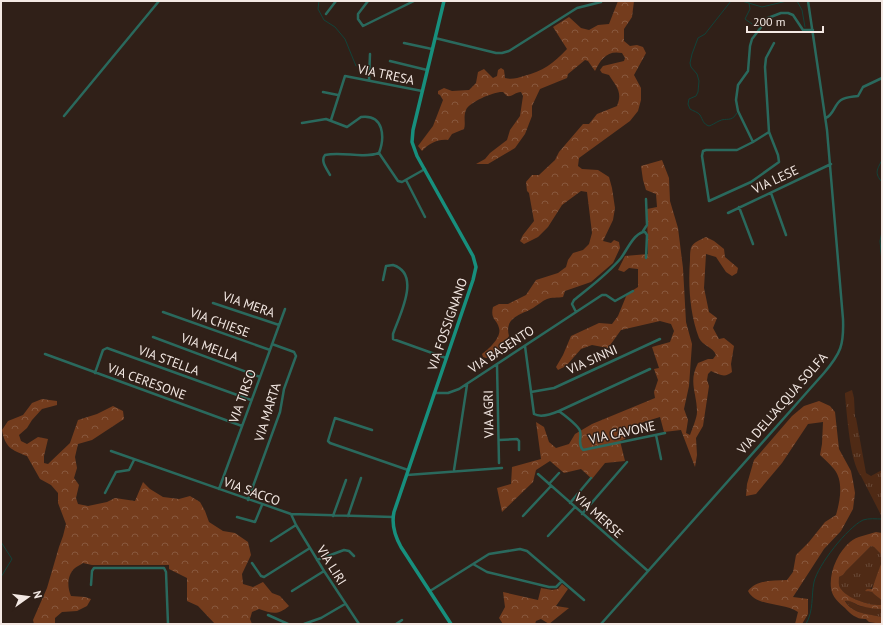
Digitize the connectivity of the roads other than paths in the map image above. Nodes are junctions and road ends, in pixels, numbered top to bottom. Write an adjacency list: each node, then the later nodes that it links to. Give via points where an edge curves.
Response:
1 (159, 1): 22 (street)
2 (336, 1): 8 (street)
3 (368, 1): 4 (street, via 358,14 363,26)
4 (414, 1)
5 (444, 1): 10 (street, VIA FOSSIGNANO)
6 (808, 1): 9 (street, VIA DELL'ACQUA SOLFA)
7 (601, 2): 10 (street, via 577,8 502,53)
8 (326, 14)
9 (813, 30): 23 (street, VIA DELL'ACQUA SOLFA); 27 (street, via 803,30 794,16 784,12 768,18 752,38 747,74 738,85 736,100)
10 (435, 38): 13 (street, VIA FOSSIGNANO)
11 (404, 43): 13 (street)
12 (774, 43): 26 (street, via 765,63)
13 (432, 49): 16 (street, VIA FOSSIGNANO)
14 (370, 54): 18 (street)
15 (390, 61): 16 (street)
16 (427, 70): 19 (street, VIA FOSSIGNANO)
17 (882, 78): 23 (street, via 863,87 858,96 841,100)
18 (369, 80): 19 (street, VIA TRESA); 21 (street, VIA TRESA, via 345,76)
19 (422, 91): 30 (street, VIA FOSSIGNANO, via 412,139)
20 (324, 92): 21 (street)
21 (338, 95): 24 (street, VIA TRESA)
22 (64, 116)
23 (826, 118): 29 (street, VIA DELL'ACQUA SOLFA)
24 (331, 120): 25 (street); 28 (street, via 347,127 361,117 374,120 381,127 382,146)
25 (302, 123)
26 (769, 132): 27 (street); 27 (street, via 779,157 778,164 751,182 709,201 703,151 738,150)
27 (753, 142)
28 (379, 153): 31 (street, via 370,156 346,153 325,155 323,161); 32 (street, via 398,181)
29 (831, 164): 33 (street, VIA LESE); 108 (street, VIA DELL'ACQUA SOLFA, via 843,322 840,351)
30 (425, 169): 32 (street); 55 (street, VIA FOSSIGNANO, via 476,266)
31 (330, 175)
32 (406, 180): 37 (street)
33 (770, 192): 35 (street, VIA LESE); 39 (street)
34 (646, 199): 38 (street, via 647,225)
35 (739, 207): 36 (street, VIA LESE); 40 (street)
36 (728, 213)
37 (425, 217)
38 (643, 232): 41 (street, via 646,234); 47 (street, via 635,237 612,268 574,300 572,305)
39 (786, 235)
40 (753, 244)
41 (646, 258)
42 (383, 280): 55 (street, via 386,266 390,264 401,269 408,282 408,292 393,339)
43 (633, 291): 47 (street, VIA BASENTO, via 615,301 603,295)
44 (213, 303): 48 (street, VIA MERA)
45 (284, 309): 48 (street, VIA TIRSO)
46 (163, 312): 53 (street, VIA CHIESE)
47 (576, 312): 52 (street, VIA BASENTO)
48 (279, 325): 51 (street, VIA TIRSO)
49 (153, 337): 59 (street, VIA MELLA)
50 (660, 339): 61 (street, VIA SINNI, via 554,388)
51 (272, 344): 53 (street, VIA TIRSO); 88 (street, VIA MARTA, via 296,355 284,389 280,412)
52 (525, 346): 56 (street, VIA BASENTO); 61 (street)
53 (270, 350): 59 (street, VIA TIRSO)
54 (44, 354): 58 (street, VIA CERESONE)
55 (446, 358): 62 (street, VIA FOSSIGNANO)
56 (497, 364): 60 (street, VIA BASENTO); 69 (street, VIA AGRI)
57 (650, 368): 64 (street)
58 (95, 373): 63 (street, VIA STELLA, via 103,351 107,348); 65 (street, VIA CERESONE)
59 (260, 377): 63 (street, VIA TIRSO)
60 (467, 384): 62 (street, VIA BASENTO, via 452,392); 78 (street)
61 (531, 392): 64 (street, via 535,415)
62 (434, 393): 77 (street, VIA FOSSIGNANO)
63 (251, 400): 65 (street, VIA TIRSO)
64 (559, 411): 68 (street, VIA CAVONE, via 579,429 579,444 583,450)
65 (242, 426): 86 (street, VIA TIRSO)
66 (372, 430): 77 (street, via 335,418 328,441)
67 (665, 433): 68 (street, VIA CAVONE)
68 (656, 435): 72 (street)
69 (499, 440): 70 (street, via 517,439); 75 (street, VIA AGRI)
70 (519, 450)
71 (111, 451): 73 (street, VIA SACCO)
72 (661, 459)
73 (134, 460): 86 (street, VIA SACCO); 87 (street, via 129,470 115,473)
74 (627, 462): 93 (street)
75 (499, 463)
76 (502, 468): 81 (street)
77 (408, 470): 81 (street, VIA FOSSIGNANO)
78 (454, 470)
79 (560, 473): 85 (street)
80 (538, 474): 85 (street, VIA MERSE)
81 (406, 475): 98 (street, VIA FOSSIGNANO)
82 (361, 478): 95 (street)
83 (591, 478): 89 (street)
84 (346, 480): 94 (street)
85 (550, 485): 89 (street, VIA MERSE); 96 (street)
86 (219, 489): 88 (street, VIA SACCO)
87 (105, 494)
88 (248, 500): 90 (street, VIA SACCO)
89 (570, 503): 91 (street, VIA MERSE)
90 (262, 505): 92 (street, VIA SACCO); 97 (street, via 254,523)
91 (575, 507): 93 (street, VIA MERSE); 100 (street)
92 (291, 514): 94 (street, VIA SACCO); 99 (street, VIA LIRI)
93 (582, 514): 108 (street, VIA MERSE)
94 (333, 516): 95 (street, VIA SACCO)
95 (348, 516): 98 (street, VIA SACCO)
96 (523, 516)
97 (237, 517)
98 (393, 517): 112 (street, VIA FOSSIGNANO, via 397,539)
99 (296, 526): 101 (street); 102 (street, VIA LIRI)
100 (548, 536)
101 (271, 541)
102 (310, 548): 104 (street, VIA LIRI); 105 (street, via 264,577 261,577)
103 (354, 556): 104 (street, via 344,550)
104 (317, 560): 107 (street, VIA LIRI)
105 (252, 563)
106 (473, 564): 109 (street, via 488,572 550,587 556,587); 109 (street, via 492,553 522,549); 112 (street)
107 (324, 571): 111 (street); 114 (street, VIA LIRI)
108 (648, 572): 123 (street, VIA DELL'ACQUA SOLFA)
109 (562, 581): 113 (street)
110 (91, 585): 117 (street, via 94,568 164,568)
111 (292, 591)
112 (430, 591): 122 (street, VIA FOSSIGNANO)
113 (584, 600)
114 (345, 604): 119 (street, via 322,618); 120 (street, VIA LIRI)
115 (268, 616): 118 (street)
116 (402, 620): 121 (street)
117 (168, 624)
118 (288, 624)
119 (304, 624)
120 (359, 624)
121 (396, 624)
122 (452, 624)
123 (601, 624)

